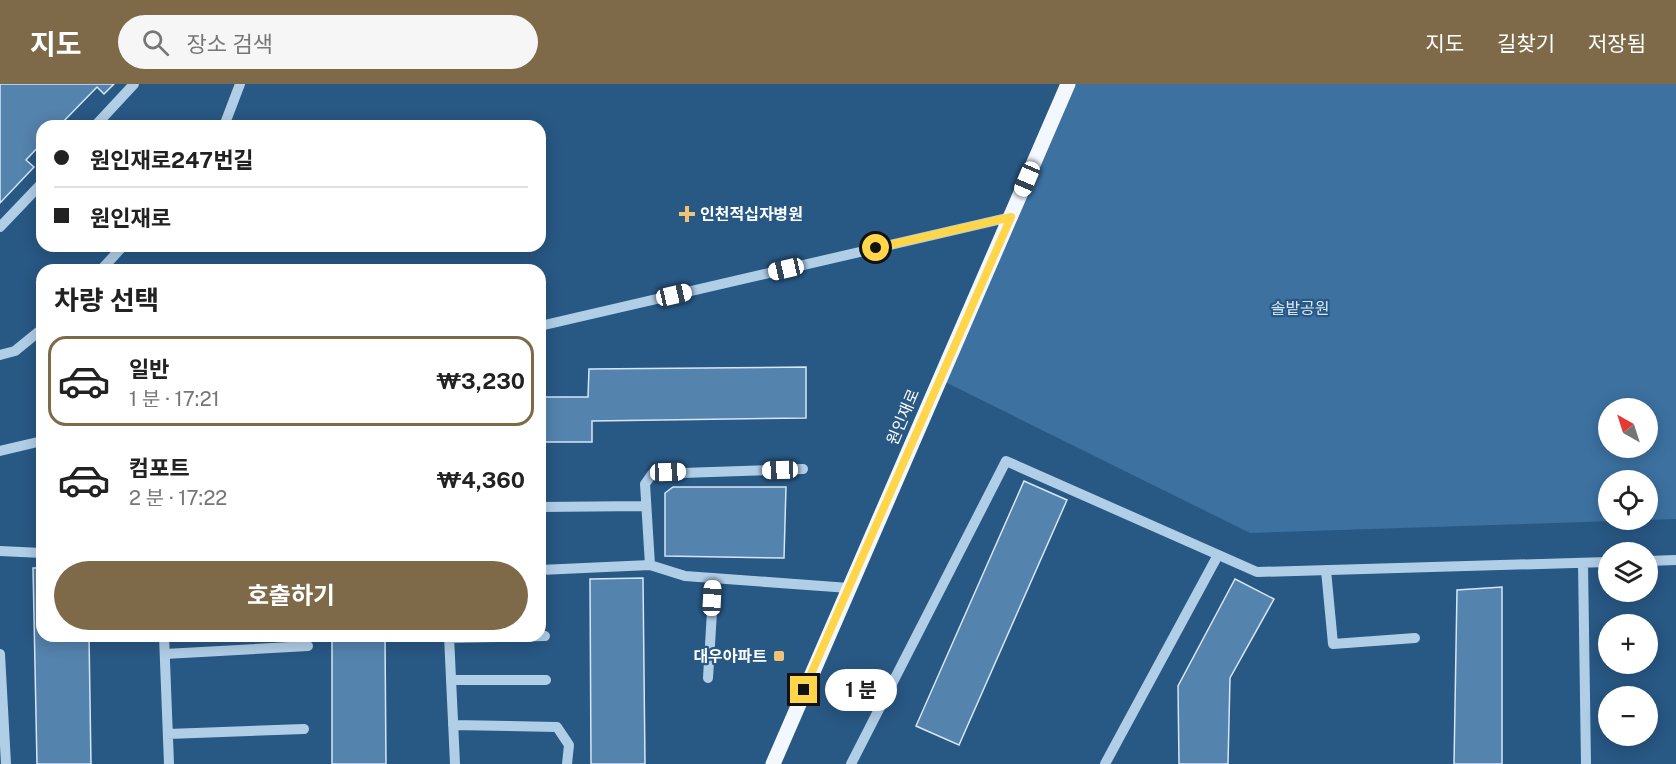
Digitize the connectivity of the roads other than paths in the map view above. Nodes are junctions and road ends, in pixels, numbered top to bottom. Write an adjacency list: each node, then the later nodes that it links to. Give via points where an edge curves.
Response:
1 (134, 84): 4 (street)
2 (240, 84): 5 (street)
3 (1068, 84): 7 (main road, 원인재로)
4 (101, 120)
5 (226, 120)
6 (36, 189): 8 (street)
7 (1011, 217): 11 (street); 30 (main road, 원인재로)
8 (0, 227)
9 (118, 252): 10 (street)
10 (106, 264)
11 (546, 325)
12 (36, 334): 13 (street, via 15,351)
13 (0, 355)
14 (36, 442): 15 (street)
15 (0, 451)
16 (803, 469): 17 (street, via 652,474 645,484)
17 (646, 506): 18 (street); 26 (street)
18 (546, 507)
19 (0, 551): 20 (street)
20 (36, 553)
21 (1218, 555): 28 (street, via 1257,572); 49 (street, via 1006,461); 50 (street)
22 (1676, 560): 23 (street)
23 (1658, 561)
24 (1598, 562): 25 (street)
25 (1583, 563): 28 (street); 51 (street)
26 (650, 565): 27 (street); 29 (street, via 685,576)
27 (546, 570)
28 (1326, 570): 31 (street, via 1334,644)
29 (714, 578): 30 (street); 37 (street)
30 (849, 588): 48 (main road, 원인재로)
31 (1415, 638)
32 (164, 642): 36 (street)
33 (449, 642): 38 (street)
34 (308, 646): 36 (street)
35 (0, 654): 40 (street)
36 (165, 654): 43 (street)
37 (708, 678)
38 (451, 680): 39 (street); 41 (street)
39 (546, 680)
40 (1, 708): 44 (street)
41 (453, 725): 46 (street); 47 (street, via 556,727 568,745)
42 (304, 729): 43 (street)
43 (168, 734): 45 (street)
44 (6, 764)
45 (169, 764)
46 (455, 764)
47 (567, 764)
48 (773, 764)
49 (851, 764)
50 (1105, 764)
51 (1586, 764)

